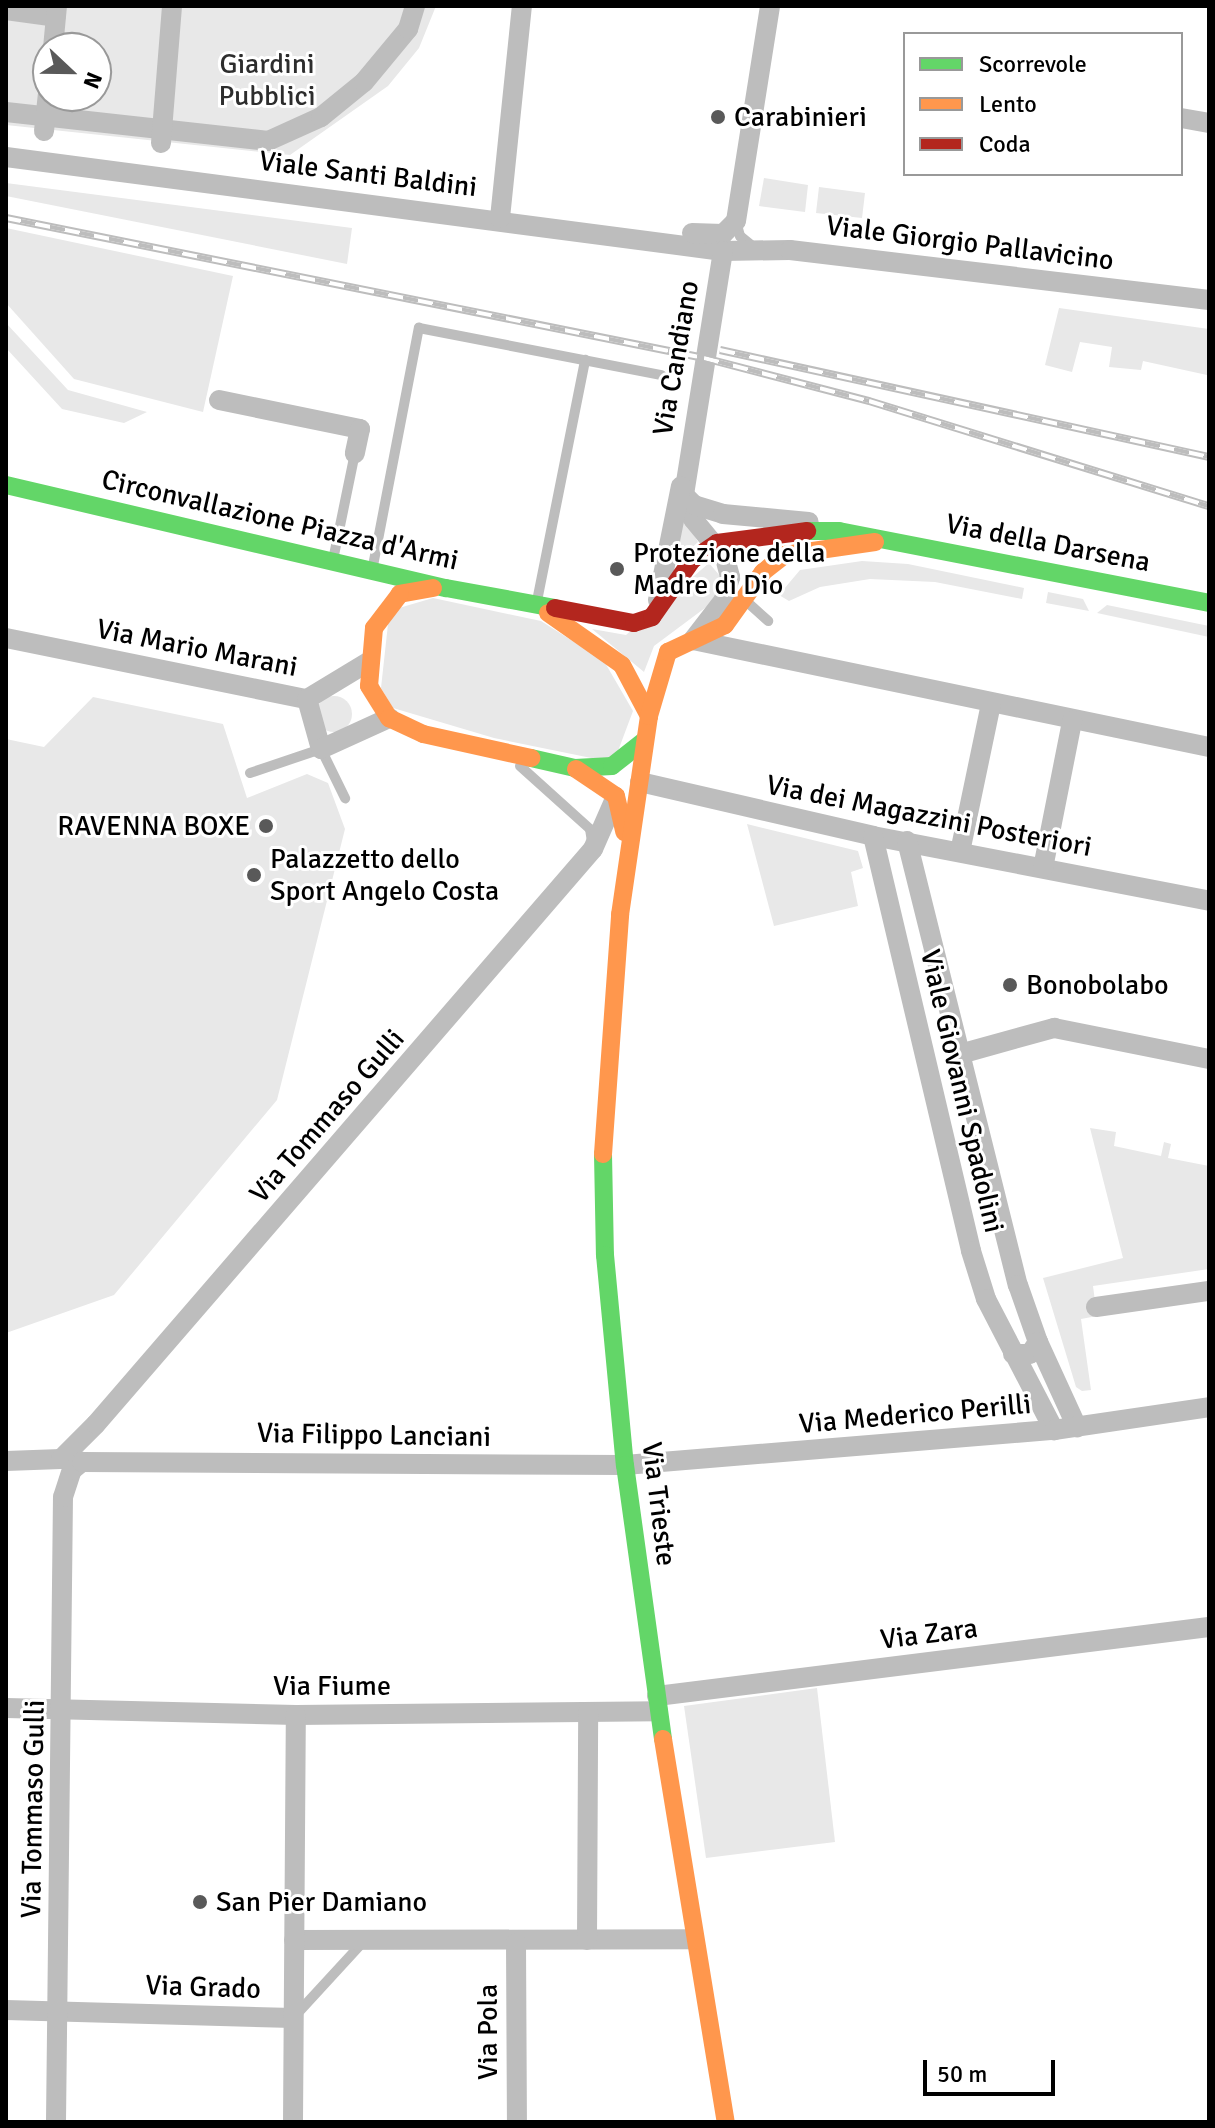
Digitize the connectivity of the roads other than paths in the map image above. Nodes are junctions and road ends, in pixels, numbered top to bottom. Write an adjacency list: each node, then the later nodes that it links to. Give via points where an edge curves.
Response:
1 (172, 6): 13 (street)
2 (415, 6): 13 (street, via 408,29 364,82 321,117 268,141)
3 (522, 6): 15 (street)
4 (770, 6): 16 (street)
5 (6, 10): 6 (street)
6 (56, 11): 7 (street)
7 (54, 32)
8 (6, 112): 12 (street)
9 (46, 112): 12 (street)
10 (1183, 118): 11 (street)
11 (1209, 123)
12 (45, 124): 13 (street)
13 (161, 135)
14 (6, 157): 15 (street, Viale Santi Baldini)
15 (500, 218): 17 (street, Viale Santi Baldini)
16 (736, 221): 17 (street, via 729,232 716,236 676,231); 18 (lane, via 746,243)
17 (638, 237): 19 (street, Viale Santi Baldini)
18 (757, 249): 19 (street, Viale Giorgio Pallavicino); 20 (street, Viale Giorgio Pallavicino)
19 (723, 251): 26 (street, Via Candiano)
20 (1209, 300)
21 (585, 360): 22 (lane); 31 (lane, via 419,328); 36 (lane)
22 (661, 375)
23 (219, 400): 24 (street, via 360,429)
24 (355, 453): 30 (lane)
25 (6, 485): 30 (street, Circonvallazione Piazza d'Armi)
26 (685, 485): 27 (street, Via della Darsena, via 694,505 723,514 788,518); 29 (street, via 693,519); 37 (street, Via Candiano)
27 (839, 531): 28 (street, Via della Darsena); 29 (street, Via della Darsena, via 771,532)
28 (875, 542): 34 (street, Via della Darsena, via 785,555 763,572); 35 (street, Via della Darsena)
29 (717, 543): 32 (street); 37 (street, Via della Darsena, via 692,560)
30 (339, 562): 31 (street, Circonvallazione Piazza d'Armi); 39 (street, via 372,586)
31 (372, 571): 33 (street, Circonvallazione Piazza d'Armi)
32 (730, 577): 34 (lane); 41 (street, via 724,600)
33 (446, 588): 36 (street, Circonvallazione Piazza d'Armi); 39 (street, via 400,594)
34 (744, 600): 38 (lane); 41 (street, Via della Darsena, via 725,625)
35 (1209, 603)
36 (539, 607): 37 (street, Circonvallazione Piazza d'Armi, via 634,623); 45 (street, Circonvallazione Piazza d'Armi, via 622,665)
37 (652, 617)
38 (768, 621)
39 (374, 628): 42 (street)
40 (6, 638): 43 (street, Via Mario Marani)
41 (693, 640): 44 (street); 45 (street, via 668,652)
42 (368, 662): 43 (street, Via Mario Marani); 46 (street, via 373,699)
43 (307, 699): 50 (street)
44 (994, 704): 47 (street); 60 (street)
45 (649, 716): 48 (street)
46 (389, 718): 50 (street); 51 (street, via 423,734)
47 (1072, 721): 49 (street); 61 (street)
48 (645, 740): 52 (street, via 612,766); 54 (street)
49 (1209, 747)
50 (321, 749): 53 (lane); 56 (lane)
51 (499, 751): 52 (street); 59 (lane, via 590,829)
52 (575, 768): 55 (street)
53 (250, 773)
54 (640, 782): 57 (street, Via dei Magazzini Posteriori); 62 (street, Via Trieste)
55 (616, 796): 59 (street, Via Tommaso Gulli); 62 (street, Via Trieste, via 623,813)
56 (345, 798)
57 (873, 836): 58 (street, Via dei Magazzini Posteriori); 69 (street, Viale Giovanni Spadolini, via 971,1251)
58 (907, 841): 60 (street, Via dei Magazzini Posteriori); 64 (street, Viale Giovanni Spadolini)
59 (593, 849): 71 (street, Via Tommaso Gulli)
60 (960, 852): 61 (street, Via dei Magazzini Posteriori)
61 (1043, 868): 63 (street, Via dei Magazzini Posteriori)
62 (624, 889): 78 (street, Via Trieste, via 601,1187)
63 (1209, 901)
64 (960, 1054): 65 (street, via 1054,1028); 68 (street, Viale Giovanni Spadolini, via 1018,1285)
65 (1209, 1059)
66 (1209, 1291): 67 (street)
67 (1096, 1307)
68 (1038, 1342): 69 (street, via 1030,1354); 72 (street, Viale Giovanni Spadolini)
69 (1013, 1354): 73 (street, Viale Giovanni Spadolini)
70 (1209, 1407): 72 (street, Via Mederico Perilli)
71 (96, 1424): 74 (street, Via Tommaso Gulli); 76 (street, via 97,1444)
72 (1077, 1427): 73 (street, Via Mederico Perilli)
73 (1054, 1430): 78 (street, Via Mederico Perilli)
74 (57, 1460): 77 (street); 79 (street, Via Tommaso Gulli)
75 (88, 1460): 76 (street, Via Filippo Lanciani); 79 (street, Via Tommaso Gulli, via 72,1470)
76 (122, 1460): 78 (street, Via Filippo Lanciani)
77 (6, 1461)
78 (625, 1465): 81 (street, Via Trieste)
79 (63, 1497): 83 (street, Via Tommaso Gulli)
80 (1209, 1627): 81 (street, Via Zara)
81 (658, 1704): 84 (street, Via Fiume); 86 (street, Via Trieste)
82 (6, 1708): 83 (street, Via Fiume)
83 (63, 1709): 85 (street, Via Fiume); 92 (street, Via Tommaso Gulli)
84 (588, 1712): 85 (street, Via Fiume); 88 (street)
85 (296, 1715): 87 (street)
86 (694, 1939): 88 (street); 97 (street, Via Trieste)
87 (294, 1940): 89 (street); 93 (street)
88 (587, 1940): 90 (street)
89 (364, 1941): 90 (street); 93 (lane, Via Grado)
90 (516, 1943): 96 (street, Via Pola)
91 (6, 2010): 92 (street, Via Grado)
92 (57, 2011): 93 (street, Via Grado); 94 (street, Via Tommaso Gulli)
93 (293, 2018): 95 (street)
94 (56, 2122)
95 (293, 2122)
96 (517, 2122)
97 (726, 2122)

